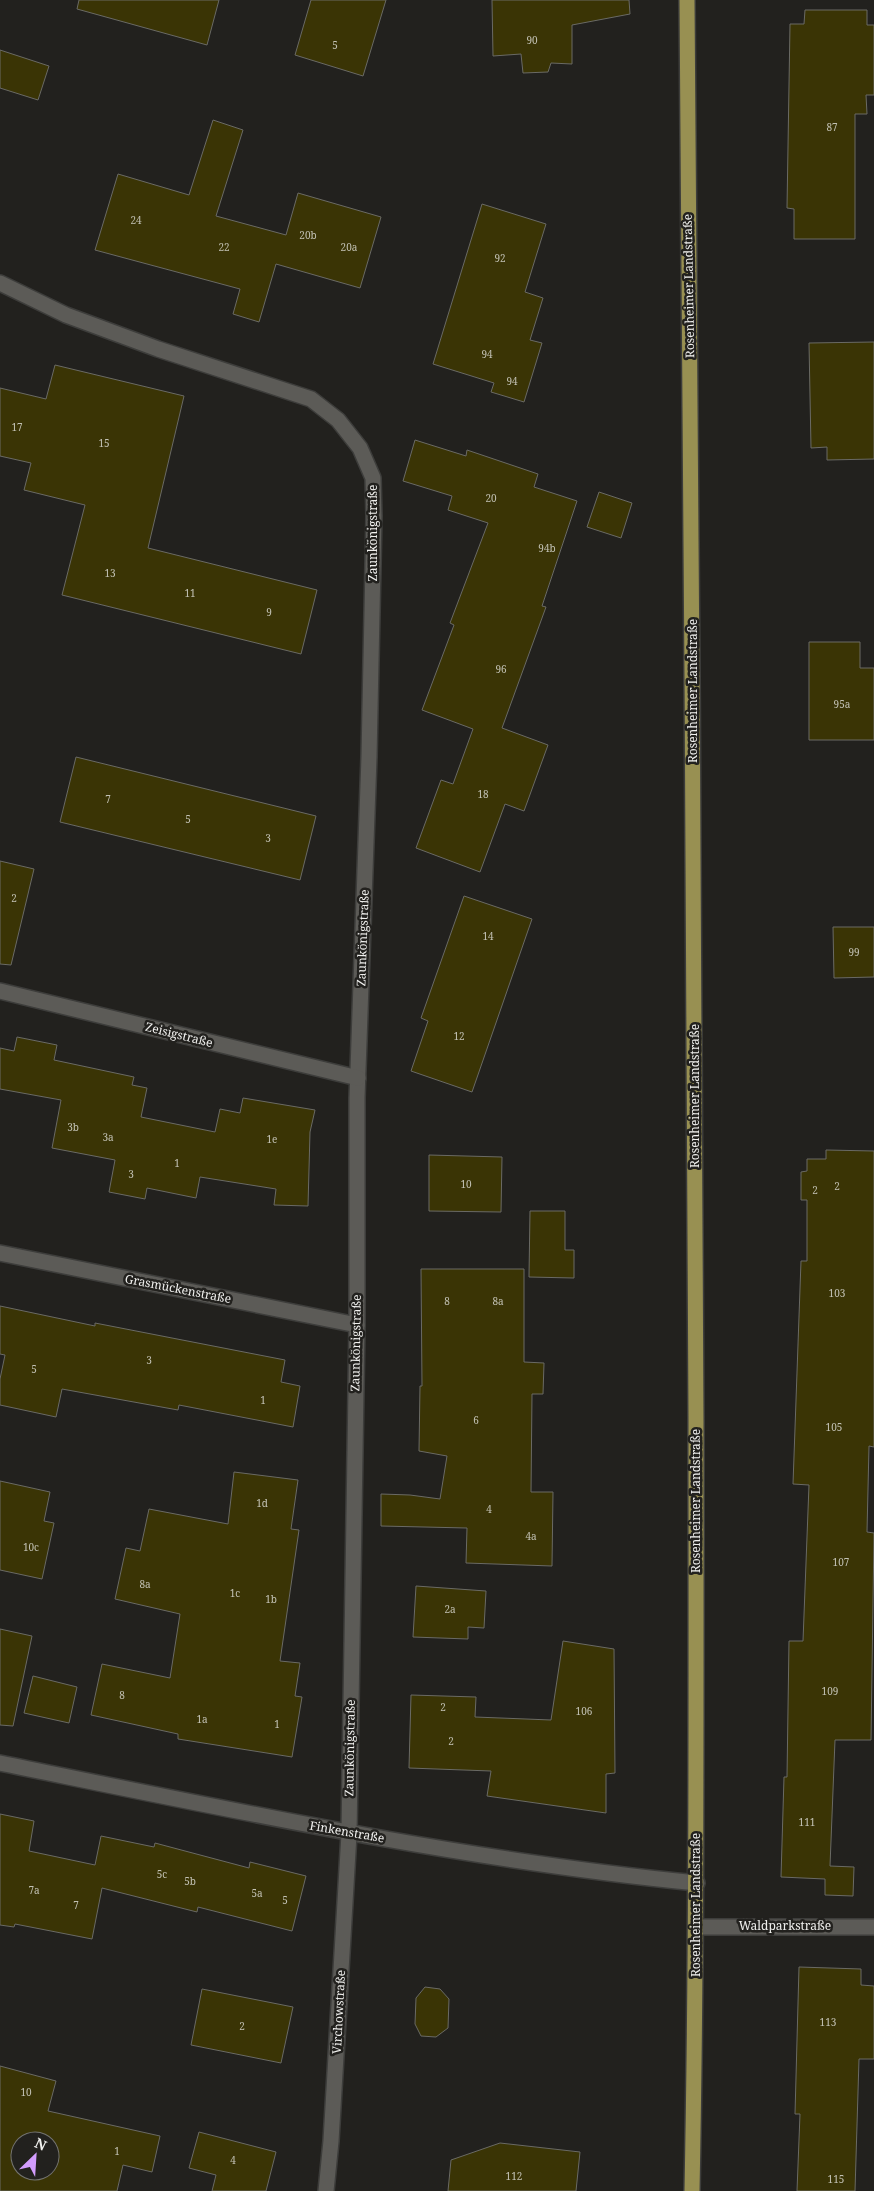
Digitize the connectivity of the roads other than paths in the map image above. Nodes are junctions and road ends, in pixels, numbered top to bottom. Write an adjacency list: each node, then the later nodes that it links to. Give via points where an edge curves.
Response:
1 (687, 0): 9 (main road, Rosenheimer Landstraße)
2 (0, 283): 4 (street, Zaunkönigstraße, via 66,315 312,399 338,420 360,448 373,478 374,516)
3 (0, 991): 4 (street, Zeisigstraße)
4 (358, 1078): 6 (street, Zaunkönigstraße)
5 (0, 1253): 6 (street, Grasmückenstraße)
6 (357, 1324): 8 (street, Zaunkönigstraße)
7 (0, 1763): 8 (street, Finkenstraße)
8 (349, 1834): 9 (street, Finkenstraße); 12 (street, Virchowstraße)
9 (697, 1883): 10 (main road, Rosenheimer Landstraße)
10 (697, 1927): 11 (street, Waldparkstraße); 13 (main road, Rosenheimer Landstraße)
11 (874, 1927)
12 (326, 2191)
13 (692, 2191)

